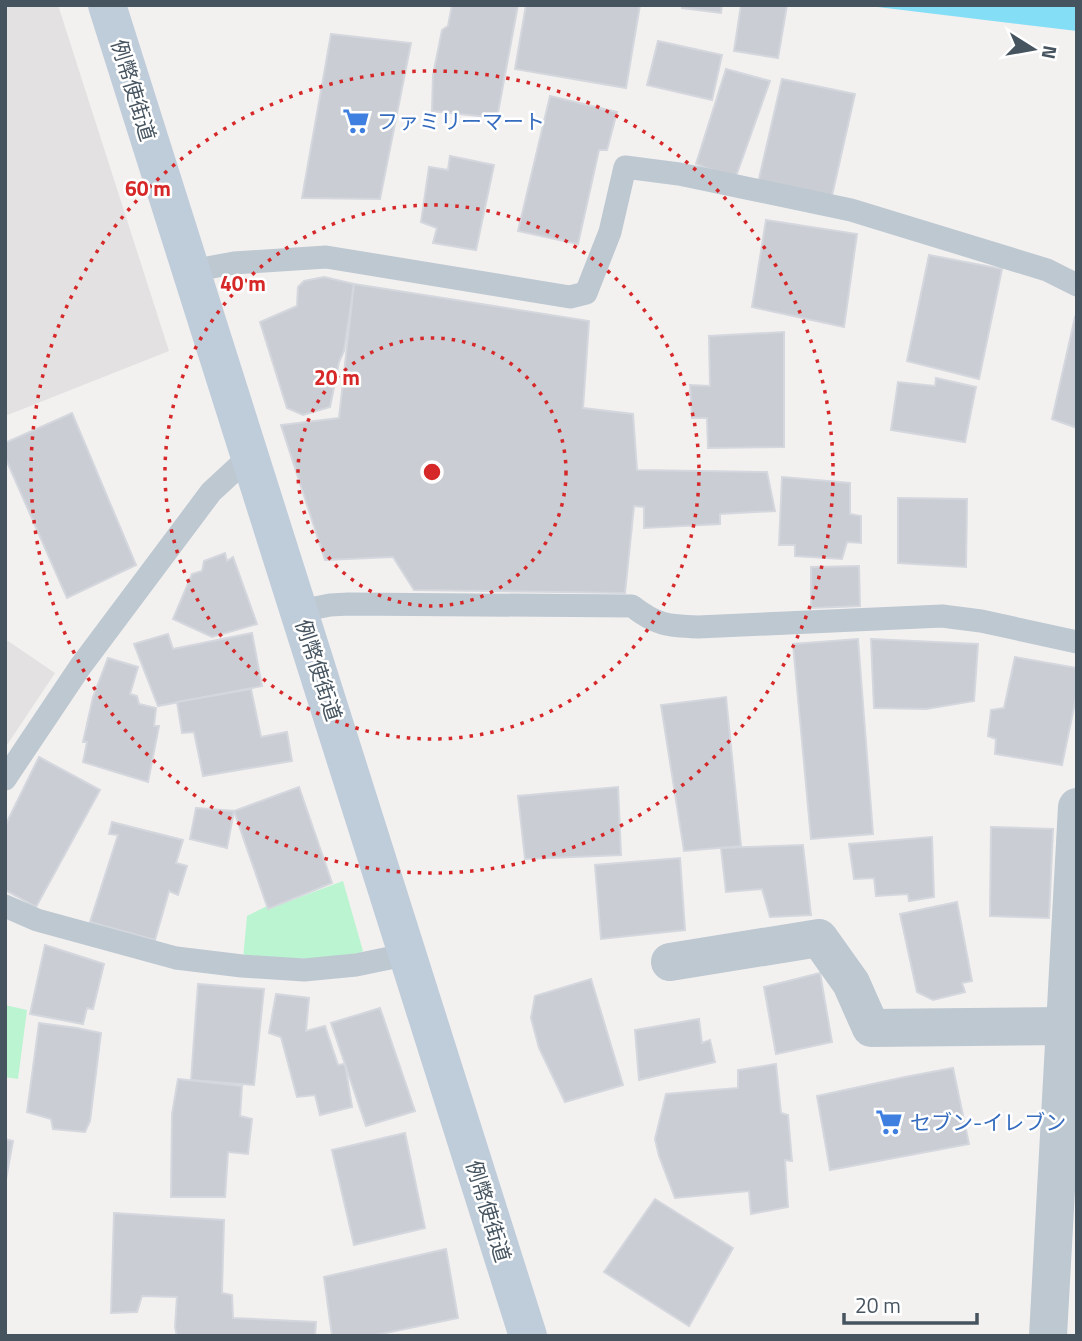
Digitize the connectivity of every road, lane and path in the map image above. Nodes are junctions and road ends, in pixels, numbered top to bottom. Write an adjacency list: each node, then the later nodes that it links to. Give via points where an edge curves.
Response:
1 (107, 5): 2 (main road, 例幣使街道)
2 (191, 271): 3 (lane, via 234,263 326,257 570,297 586,293 610,232 625,167 851,210 1047,270); 4 (main road, 例幣使街道)
3 (1077, 285)
4 (251, 455): 5 (main road, 例幣使街道); 7 (lane, via 211,492 80,667)
5 (300, 611): 6 (lane, via 349,604 632,606 649,619 698,627 942,615); 10 (main road, 例幣使街道)
6 (1077, 642)
7 (5, 779)
8 (1077, 807): 12 (street)
9 (5, 906): 10 (lane, via 37,920 189,960 304,970)
10 (409, 954): 13 (main road, 例幣使街道)
11 (670, 962): 12 (street, via 819,938 850,983 871,1028)
12 (1065, 1026): 14 (street)
13 (528, 1336)
14 (1048, 1336)

